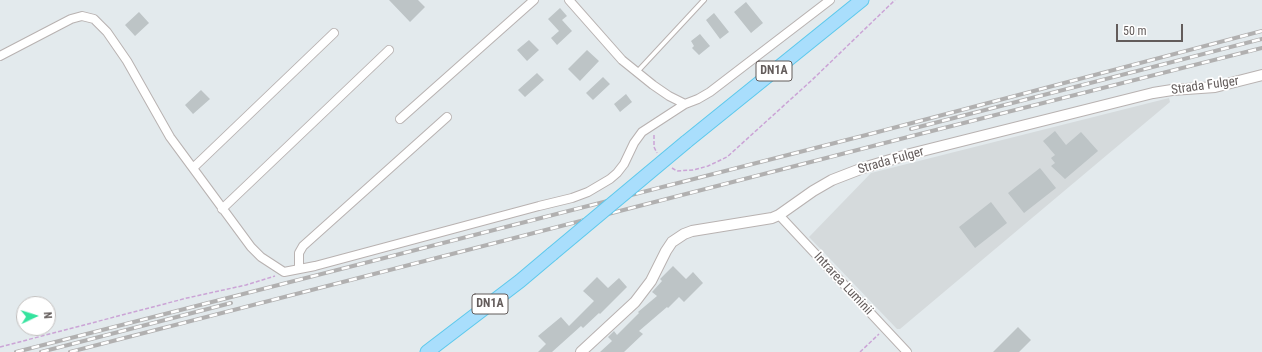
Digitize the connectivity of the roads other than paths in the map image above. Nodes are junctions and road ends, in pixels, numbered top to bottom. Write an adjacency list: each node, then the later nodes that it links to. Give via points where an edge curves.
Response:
1 (534, 0): 13 (street)
2 (569, 0): 9 (street, via 622,60)
3 (704, 0): 9 (lane)
4 (830, 0): 11 (street, via 710,92)
5 (862, 0): 18 (main road, DN1A, bridge, via 686,142 520,281)
6 (334, 33): 14 (street)
7 (388, 50): 15 (street)
8 (0, 56): 14 (street, via 71,19 82,16 94,18 127,61 170,137)
9 (637, 73): 11 (street)
10 (1262, 75): 16 (street, Strada Fulger, via 1215,87 1153,94 883,162 832,180)
11 (685, 104): 17 (street, via 642,132 617,173 588,192)
12 (448, 117): 17 (street, via 303,246 299,253)
13 (400, 120)
14 (193, 168): 15 (street)
15 (222, 209): 17 (street, via 251,248 261,257 284,272)
16 (779, 215): 19 (street, Strada Fulger, via 765,220 692,231 677,238 635,302); 20 (street, Intrarea Luminii)
17 (299, 269)
18 (427, 352)
19 (581, 352)
20 (907, 352)

